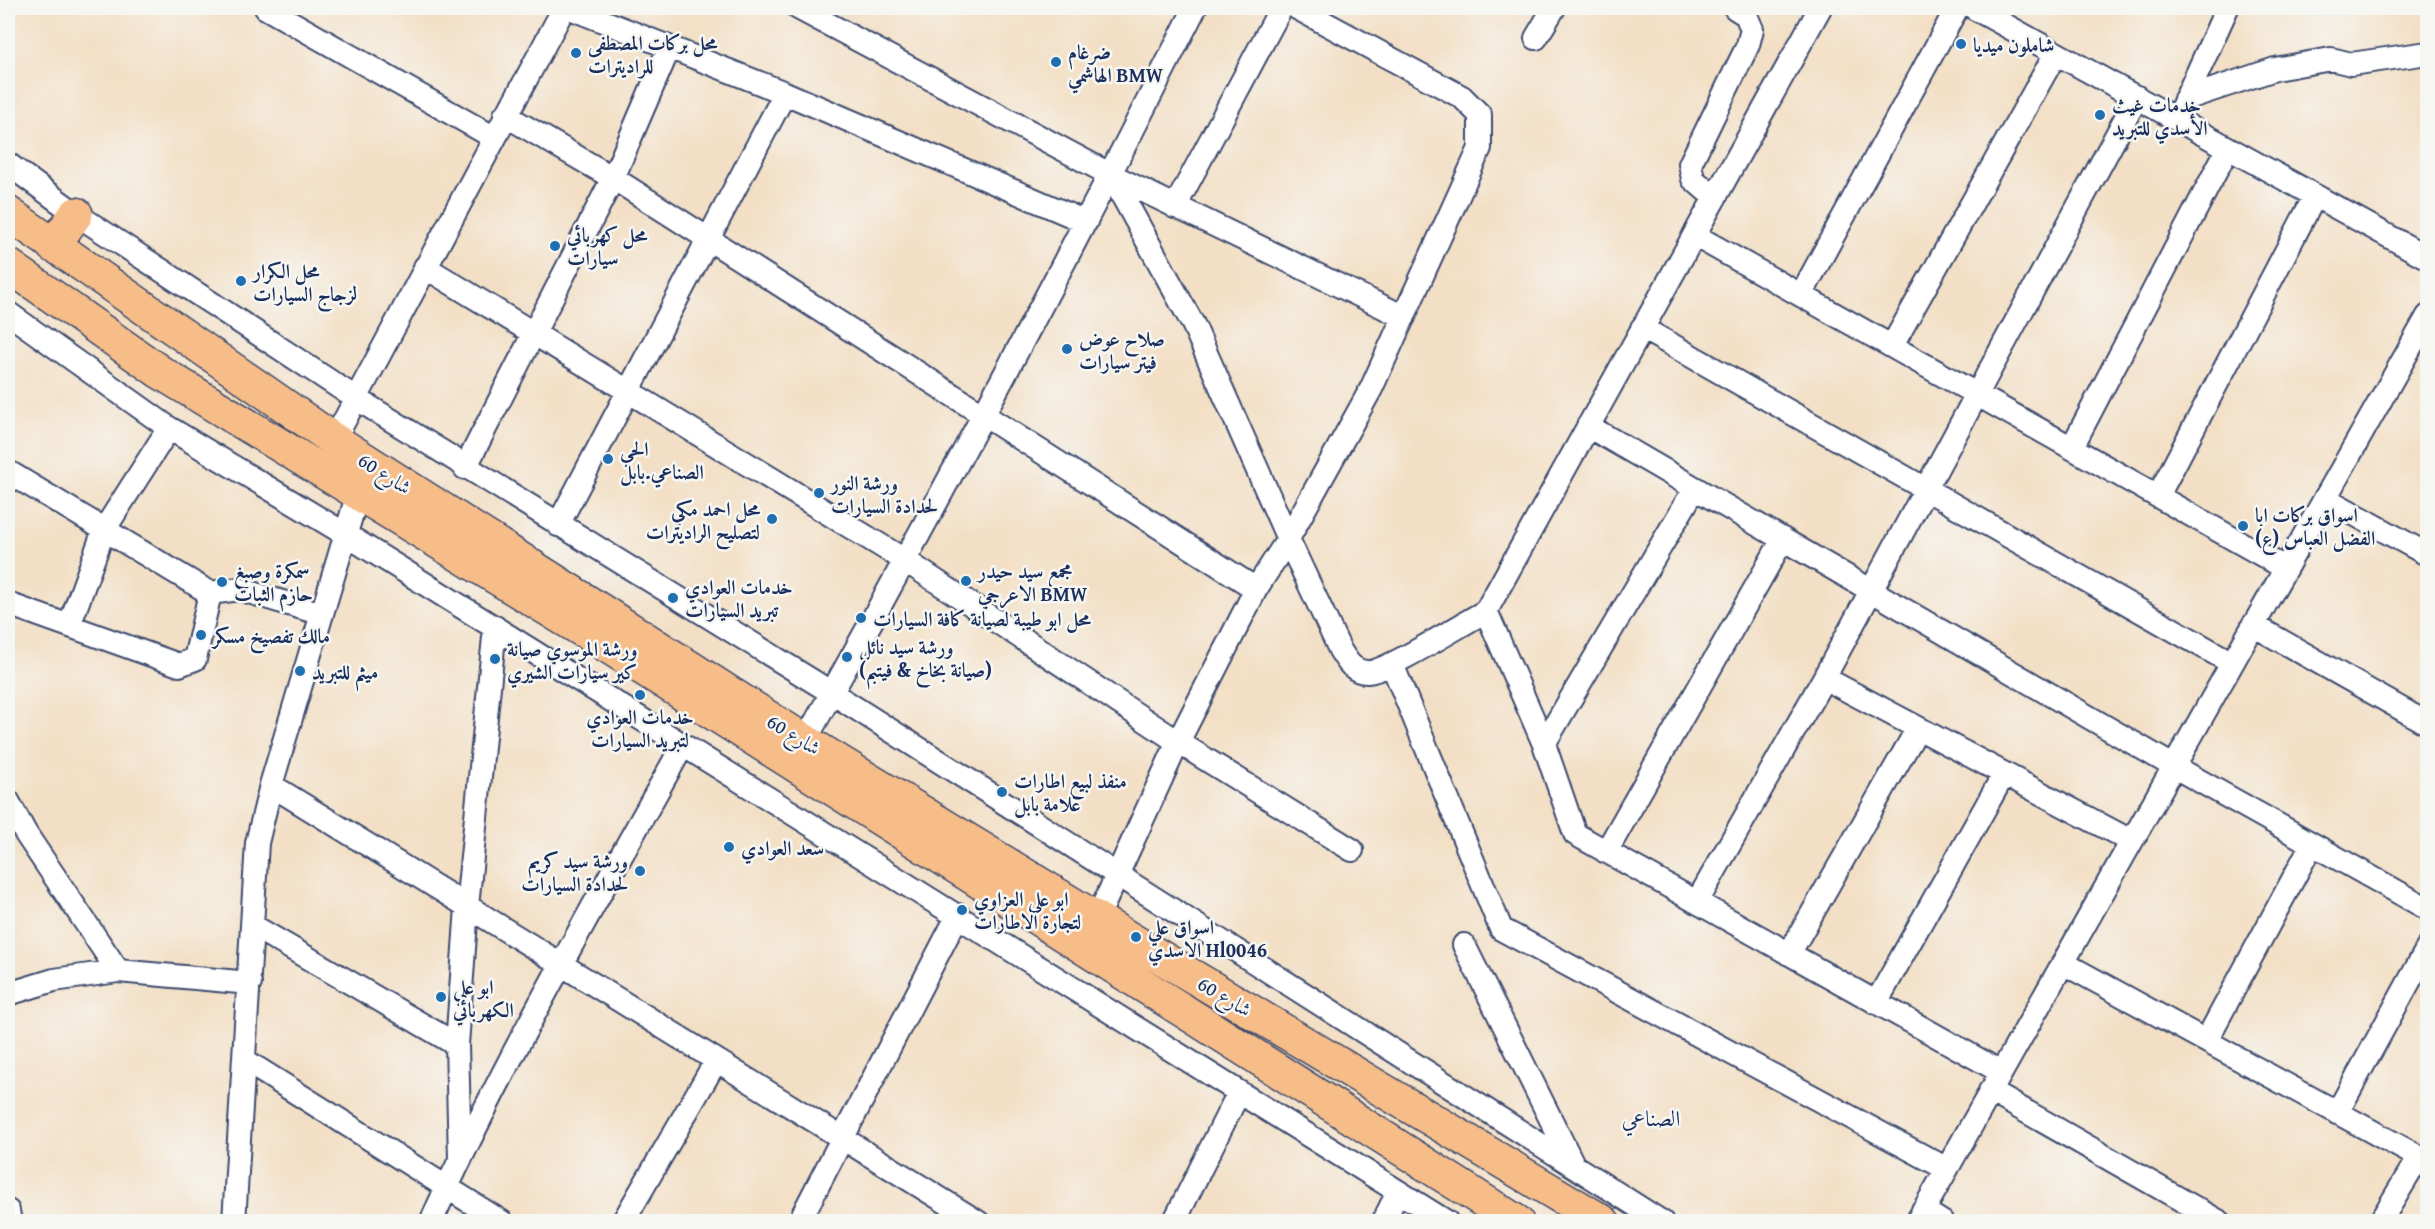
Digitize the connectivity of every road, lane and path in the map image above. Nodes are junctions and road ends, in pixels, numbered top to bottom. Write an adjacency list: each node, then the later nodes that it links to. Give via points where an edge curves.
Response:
1 (266, 8): 22 (street)
2 (564, 8): 21 (street)
3 (570, 8): 15 (street)
4 (798, 8): 25 (street)
5 (1195, 8): 25 (street)
6 (1281, 8): 29 (street)
7 (1297, 8): 42 (street, via 1462,97 1480,115 1480,148)
8 (1554, 8): 14 (street)
9 (1735, 8): 28 (street, via 1746,15 1752,29 1750,37 1690,164 1693,179)
10 (1820, 8): 28 (street)
11 (1957, 8): 39 (street)
12 (1974, 8): 16 (street)
13 (2227, 8): 20 (street)
14 (1536, 38)
15 (669, 48): 18 (street); 26 (street)
16 (2056, 53): 19 (street); 45 (street)
17 (2427, 53): 20 (street, via 2351,64 2331,59 2275,69)
18 (784, 93): 32 (street); 34 (street)
19 (2136, 97): 20 (street); 47 (street)
20 (2180, 109): 23 (street)
21 (505, 115): 22 (street); 26 (street)
22 (494, 137): 38 (street)
23 (2228, 148): 27 (street); 53 (street)
24 (8, 164): 31 (street)
25 (1111, 175): 29 (street); 32 (street); 64 (street, via 1194,326)
26 (613, 178): 34 (street); 44 (street)
27 (2315, 196): 36 (street); 59 (street)
28 (1714, 198): 33 (street)
29 (1175, 207): 42 (street)
30 (8, 213): 35 (highway, شارع 60)
31 (76, 213): 35 (highway); 48 (street)
32 (1086, 222): 49 (street)
33 (1694, 235): 39 (street); 43 (street)
34 (707, 238): 46 (street); 49 (street)
35 (53, 246): 52 (highway, شارع 60)
36 (2427, 258)
37 (8, 265): 58 (highway, شارع 60, via 160,372)
38 (425, 267): 44 (street); 48 (street)
39 (1801, 295): 45 (street)
40 (8, 313): 51 (street)
41 (2427, 316): 60 (street)
42 (1404, 317): 64 (street, via 1371,389)
43 (1642, 328): 50 (street); 57 (street)
44 (533, 333): 46 (street); 54 (street)
45 (1892, 346): 47 (street)
46 (627, 390): 61 (street); 67 (street)
47 (1977, 394): 53 (street); 57 (street)
48 (357, 399): 52 (street); 54 (street)
49 (983, 416): 67 (street); 69 (street)
50 (1588, 426): 56 (street); 73 (street)
51 (169, 428): 62 (street); 63 (street)
52 (334, 440): 84 (highway, شارع 60)
53 (2072, 447): 59 (street)
54 (465, 468): 61 (street)
55 (8, 474): 62 (street)
56 (1695, 488): 65 (street); 86 (street)
57 (1926, 489): 70 (street); 78 (street)
58 (358, 494): 63 (street); 138 (highway, شارع 60, via 592,636)
59 (2158, 496): 68 (street)
60 (2325, 498): 66 (street); 68 (street)
61 (558, 525): 81 (street)
62 (104, 530): 71 (street); 76 (street)
63 (345, 534): 74 (street); 77 (street)
64 (1288, 539): 69 (street); 79 (street, via 1350,665 1374,672)
65 (1783, 539): 70 (street); 95 (street)
66 (2427, 555)
67 (906, 561): 81 (street); 85 (street)
68 (2285, 568): 75 (street)
69 (1256, 589): 85 (street)
70 (1870, 591): 80 (street); 88 (street)
71 (210, 593): 74 (street, via 239,590); 76 (street, via 195,658 179,665)
72 (8, 604): 76 (street)
73 (1486, 611): 79 (street); 86 (street)
74 (322, 614): 90 (street)
75 (2253, 625): 78 (street); 82 (street)
76 (69, 626)
77 (495, 627): 87 (street); 98 (street)
78 (2232, 663): 88 (street)
79 (1392, 664): 123 (street, via 1501,929)
80 (1824, 678): 83 (street); 97 (street)
81 (832, 693): 84 (street); 96 (street)
82 (2427, 724)
83 (1918, 728): 89 (street); 105 (street)
84 (805, 741): 101 (highway, شارع 60)
85 (1178, 742): 94 (street); 96 (street)
86 (1544, 744): 95 (street, via 1575,834)
87 (683, 745): 100 (street); 107 (street)
88 (2173, 766): 92 (street); 93 (street)
89 (2004, 774): 92 (street); 111 (street)
90 (271, 785): 98 (street); 102 (street, via 257,843)
91 (8, 801): 108 (street)
92 (2131, 841): 106 (street)
93 (2312, 844): 99 (street); 112 (street)
94 (1352, 850)
95 (1606, 852): 97 (street)
96 (1118, 875): 101 (street); 122 (street)
97 (1697, 902): 105 (street)
98 (468, 907): 107 (street); 113 (street)
99 (2427, 909)
100 (957, 915): 117 (street); 119 (street)
101 (1097, 919): 139 (highway, شارع 60)
102 (253, 926): 109 (street); 113 (street)
103 (1464, 945): 122 (street)
104 (2427, 947): 118 (street)
105 (1790, 954): 111 (street)
106 (2063, 963): 112 (street); 116 (street)
107 (561, 965): 115 (street); 121 (street)
108 (118, 971): 109 (street); 110 (street, via 54,980)
109 (250, 983): 114 (street)
110 (8, 993)
111 (1876, 1003): 116 (street)
112 (2206, 1041): 118 (street)
113 (457, 1045): 121 (street)
114 (244, 1060): 124 (street); 129 (street)
115 (716, 1060): 119 (street); 132 (street)
116 (1995, 1082): 123 (street); 141 (street)
117 (1239, 1092): 125 (street); 135 (street)
118 (2337, 1113): 120 (street)
119 (841, 1138): 133 (street); 134 (street)
120 (2423, 1160): 142 (street)
121 (460, 1161): 124 (street)
122 (1572, 1163): 140 (street)
123 (1947, 1168): 127 (street)
124 (446, 1187): 130 (street); 131 (street)
125 (1398, 1192): 136 (street); 137 (street)
126 (8, 1211): 128 (street)
127 (1927, 1218)
128 (9, 1221)
129 (234, 1221)
130 (431, 1221)
131 (502, 1221)
132 (623, 1221)
133 (799, 1221)
134 (978, 1221)
135 (1174, 1221)
136 (1383, 1221)
137 (1448, 1221)
138 (1517, 1221)
139 (1603, 1221)
140 (1662, 1221)
141 (2220, 1221)
142 (2380, 1221)

